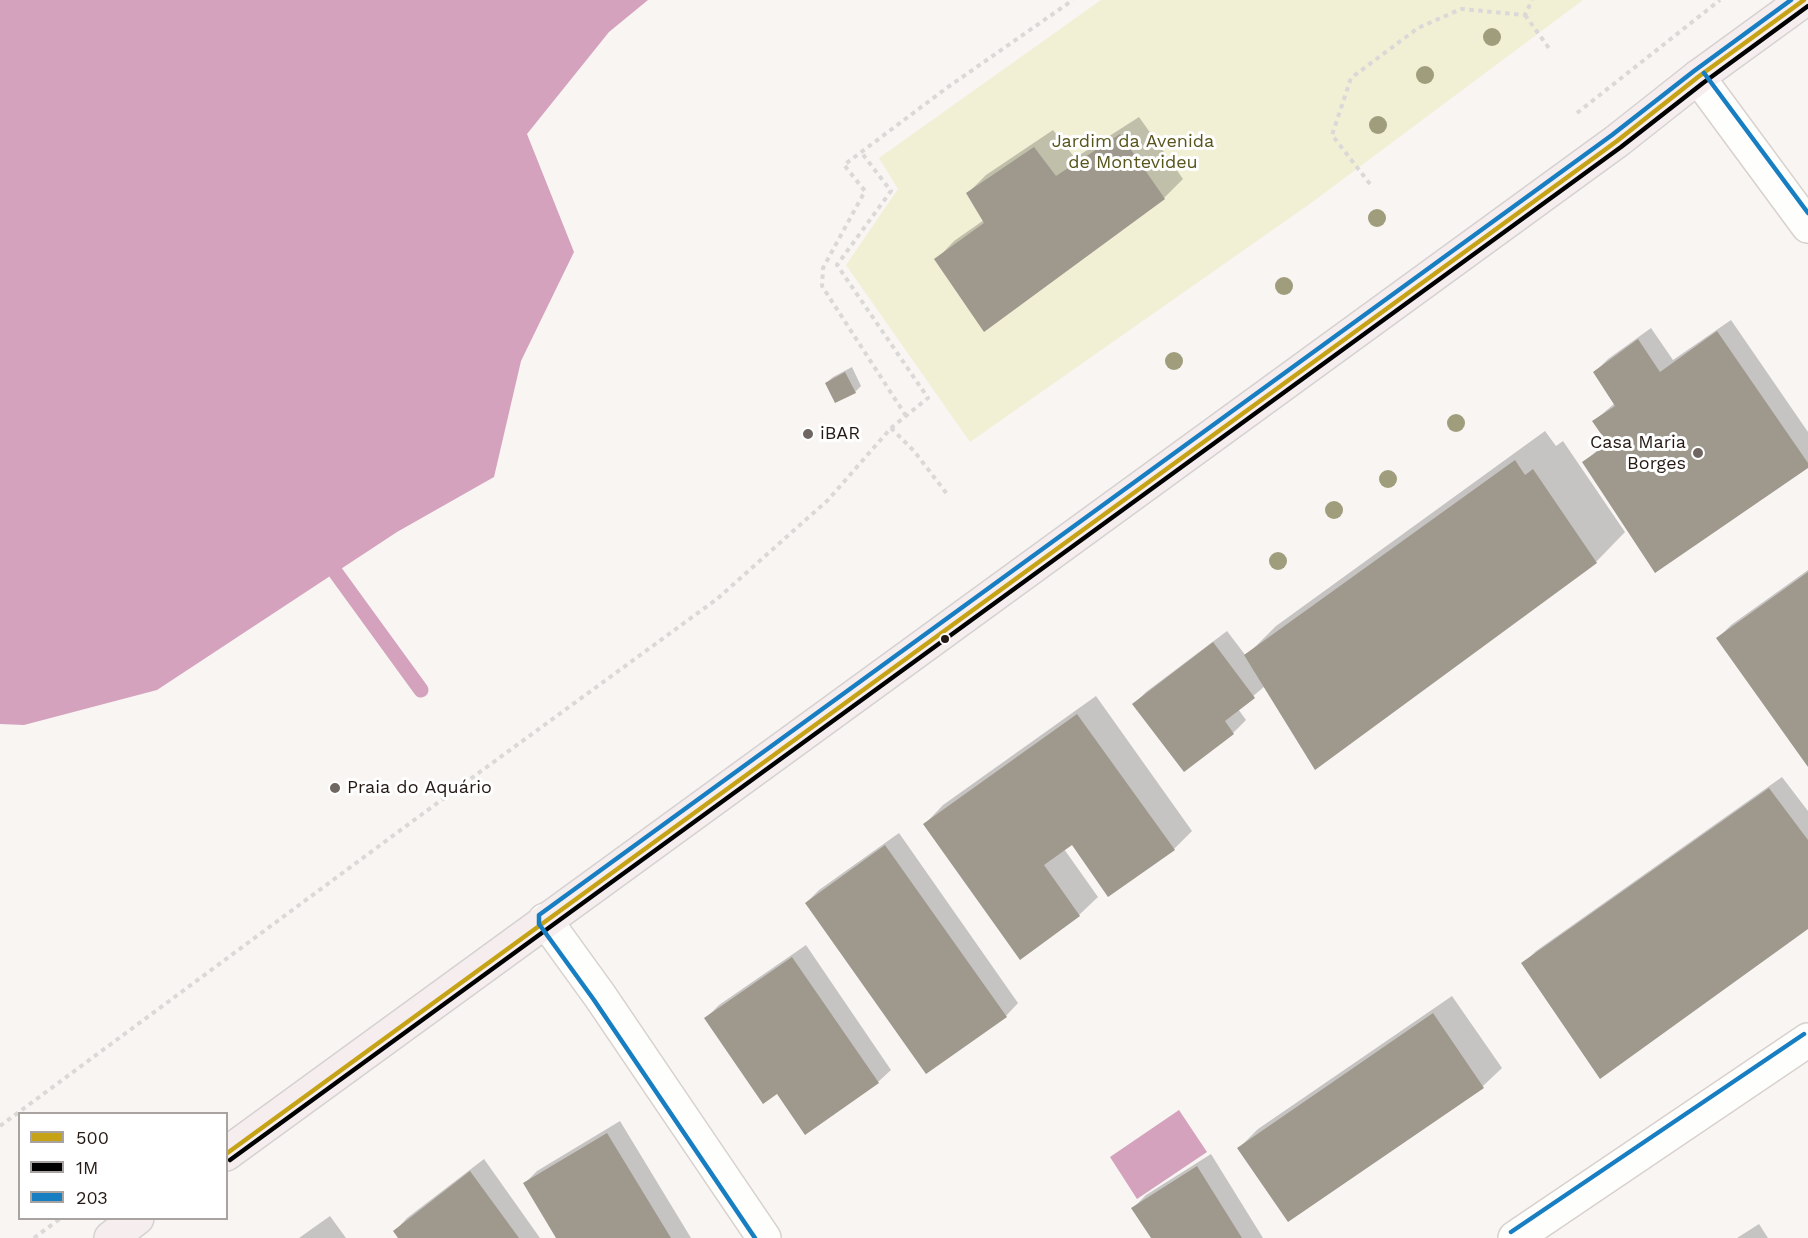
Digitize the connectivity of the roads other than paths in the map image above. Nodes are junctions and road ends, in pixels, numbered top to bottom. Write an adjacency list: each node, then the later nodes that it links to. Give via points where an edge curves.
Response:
1 (1804, 0): 2 (main road)
2 (1698, 77): 3 (street); 4 (main road, via 1617,141)
3 (1808, 226)
4 (545, 920): 6 (main road); 9 (street)
5 (1808, 1040): 10 (street)
6 (228, 1153)
7 (134, 1220): 8 (main road)
8 (111, 1238)
9 (764, 1238)
10 (1515, 1238)

